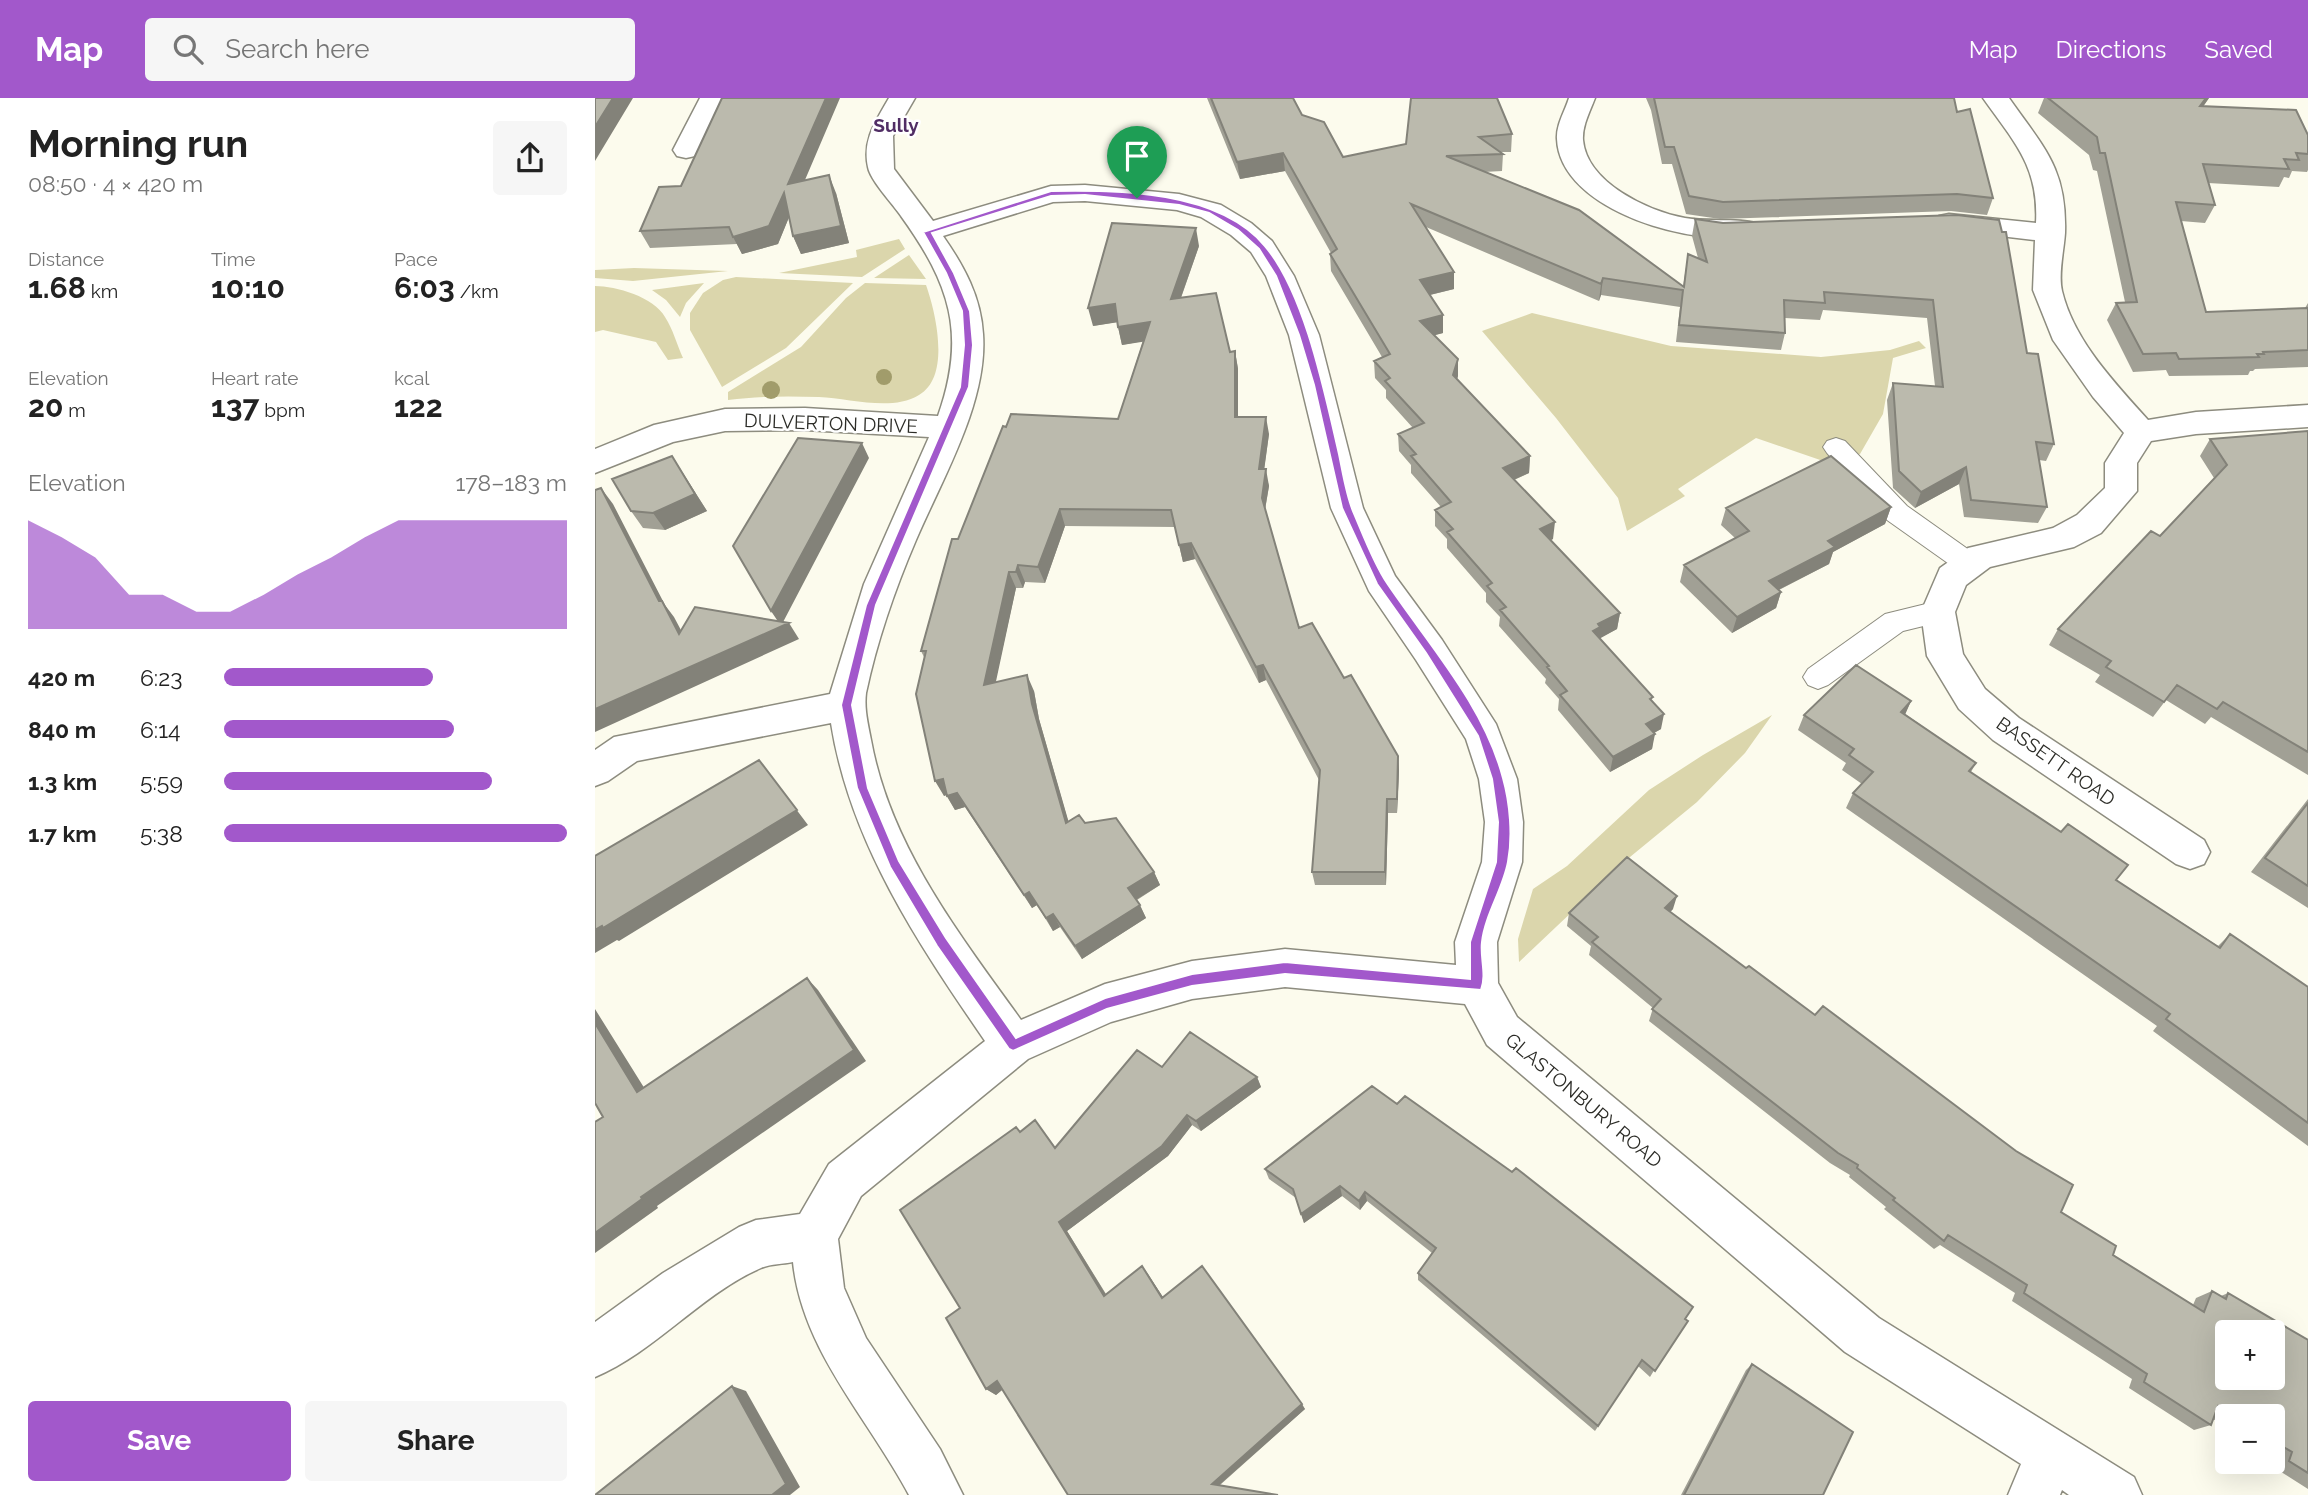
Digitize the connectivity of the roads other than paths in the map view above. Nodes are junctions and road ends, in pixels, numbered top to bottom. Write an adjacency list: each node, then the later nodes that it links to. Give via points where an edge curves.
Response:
1 (713, 98): 5 (street)
2 (902, 98): 8 (street, via 880,136 881,169)
3 (1582, 98): 7 (street, via 1570,139 1580,170 1617,200 1666,221 1720,230)
4 (1996, 98): 9 (street, via 2040,160 2051,197)
5 (686, 150)
6 (1925, 222): 9 (street)
7 (1773, 229)
8 (927, 232): 11 (street, via 966,311 969,345 964,387); 21 (street, via 1051,194 1085,193 1179,202 1211,211 1262,247 1280,276 1304,335 1347,508 1381,582 1483,735 1498,779 1504,822 1502,862 1476,942)
9 (2051, 233): 12 (street, via 2047,290 2068,340)
10 (2308, 416): 12 (street, via 2196,423)
11 (949, 427): 14 (street, DULVERTON DRIVE, via 725,420 665,433); 18 (street, via 871,605)
12 (2141, 432): 15 (street, via 2121,463 2121,491 2089,524 2062,538 2001,551)
13 (1836, 447): 15 (lane, via 1897,513)
14 (595, 462)
15 (1969, 564): 16 (street, via 1952,577)
16 (1938, 612): 17 (lane, via 1895,622); 20 (street, BASSETT ROAD, via 1945,656 1972,699 2006,730)
17 (1818, 677)
18 (847, 705): 19 (street, via 627,748); 22 (street, via 862,788 894,864 941,942)
19 (595, 770)
20 (2190, 852)
21 (1477, 986): 22 (street, via 1285,968 1192,980 1105,1004); 25 (street, GLASTONBURY ROAD, via 1502,1031 1862,1335)
22 (1013, 1045): 23 (street, via 845,1180)
23 (814, 1236): 24 (street, via 756,1244 680,1290); 26 (street, via 820,1290 849,1355)
24 (595, 1352)
25 (2042, 1474): 27 (street, GLASTONBURY ROAD)
26 (937, 1495)
27 (2116, 1495)

